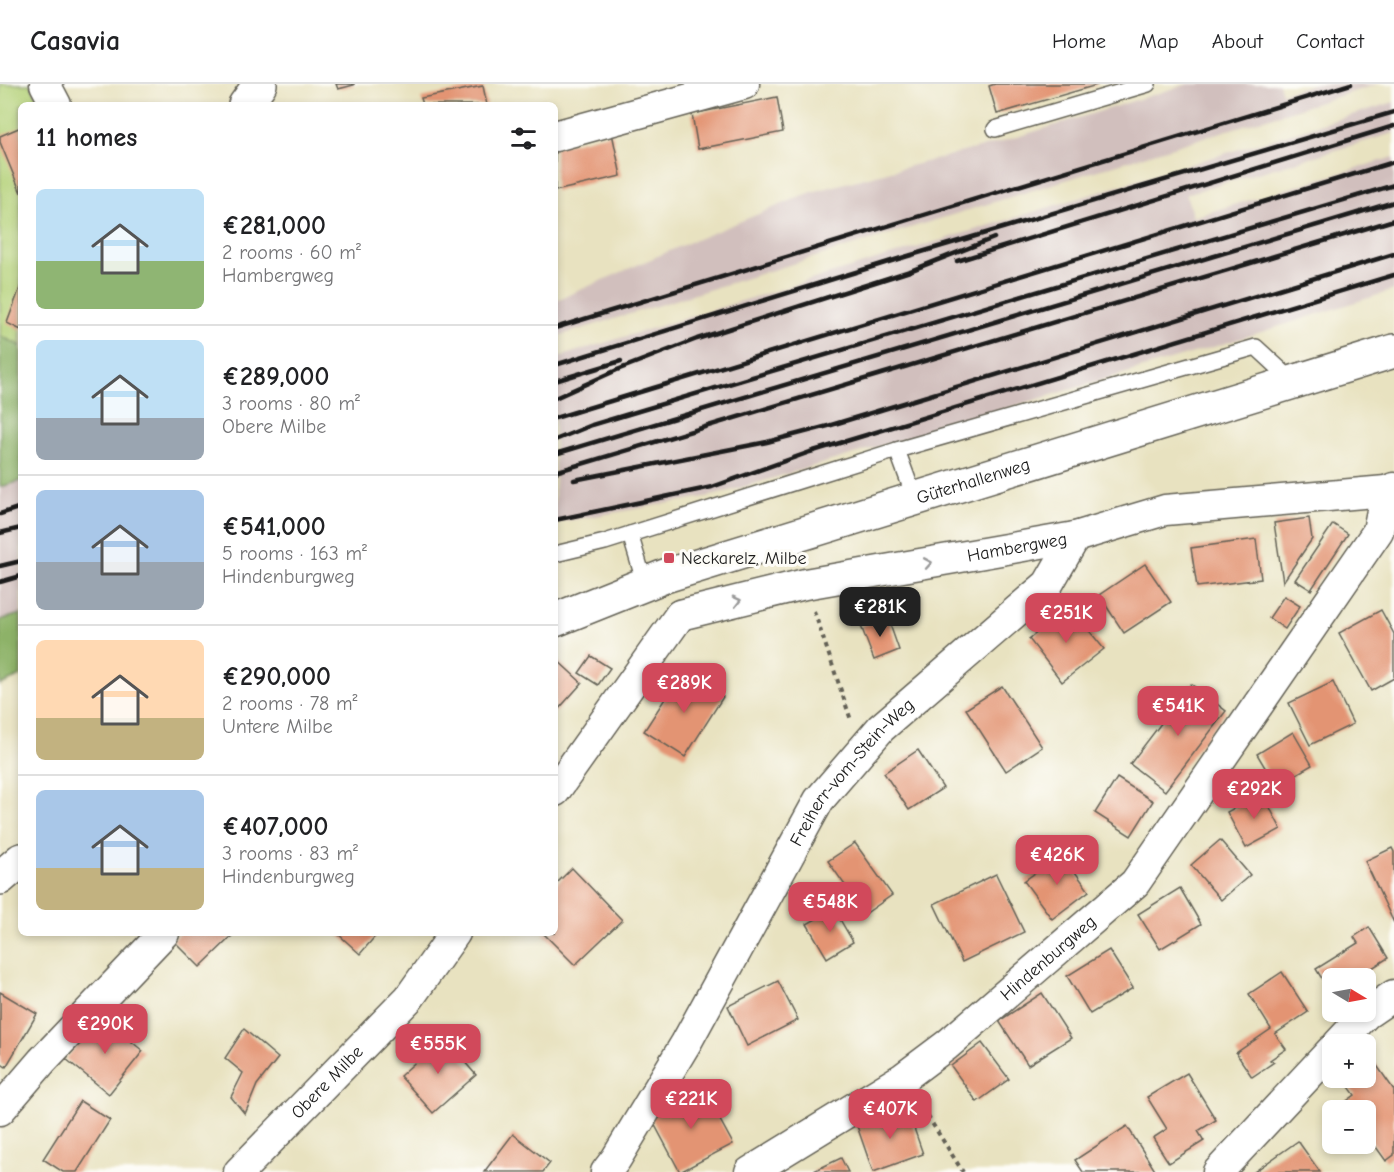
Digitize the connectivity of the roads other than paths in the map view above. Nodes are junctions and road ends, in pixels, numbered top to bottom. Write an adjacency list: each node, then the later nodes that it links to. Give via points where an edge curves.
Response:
1 (45, 84): 5 (street)
2 (260, 84): 6 (street)
3 (744, 84): 8 (street)
4 (1148, 84): 7 (lane)
5 (54, 102)
6 (247, 102)
7 (995, 129)
8 (558, 135)
9 (1394, 351): 10 (street, Güterhallenweg)
10 (1295, 382): 11 (lane, via 1256,347); 13 (street, Güterhallenweg)
11 (897, 450): 13 (lane); 14 (lane)
12 (1391, 497): 15 (street, Hambergweg, via 1165,510); 31 (street, Hindenburgweg, via 1378,531 1135,883 947,1045 903,1078)
13 (915, 499): 17 (street, Güterhallenweg)
14 (630, 534): 16 (lane); 17 (lane)
15 (1075, 537): 18 (street, Hambergweg, one-way to 15, via 805,584); 30 (street, Freiherr-vom-Stein-Weg, via 1048,584 881,728 819,800 686,1043)
16 (558, 553)
17 (655, 580): 18 (street); 19 (street, Güterhallenweg)
18 (680, 615): 20 (street)
19 (558, 619)
20 (558, 787)
21 (18, 863): 22 (street)
22 (0, 878)
23 (161, 936): 28 (street)
24 (453, 936): 29 (street, Obere Milbe, via 409,998)
25 (1394, 995): 26 (street, via 1366,1014)
26 (1347, 1034)
27 (1322, 1061): 32 (street)
28 (0, 1110)
29 (239, 1172)
30 (606, 1172)
31 (750, 1172)
32 (1218, 1172)

